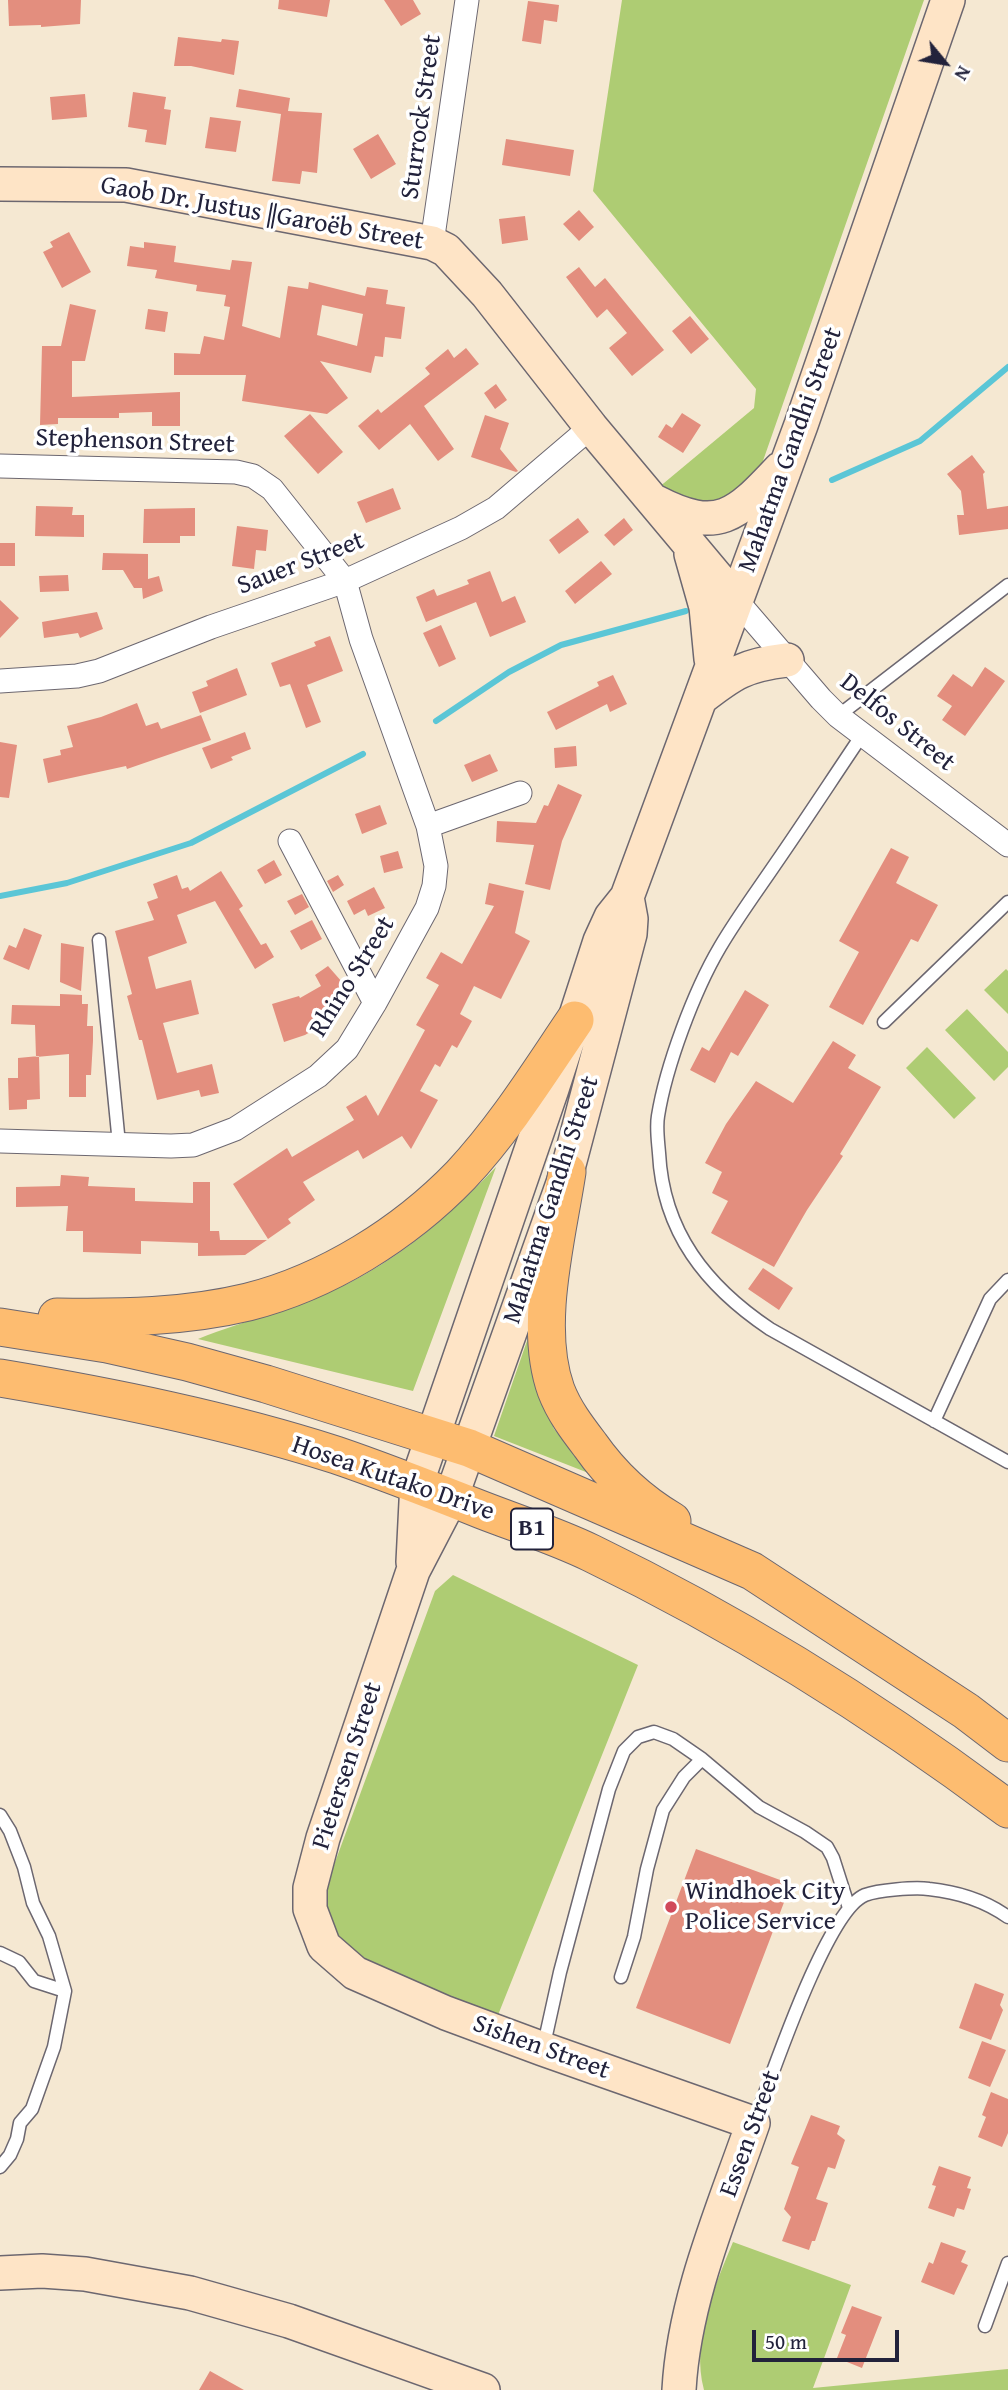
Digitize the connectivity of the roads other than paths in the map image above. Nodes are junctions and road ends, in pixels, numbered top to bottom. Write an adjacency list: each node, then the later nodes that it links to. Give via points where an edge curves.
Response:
1 (467, 0): 4 (street, Sturrock Street)
2 (948, 0): 6 (street, Mahatma Gandhi Street)
3 (0, 184): 4 (street, Gaob Dr. Justus ǁGaroëb Street, via 126,185)
4 (432, 243): 5 (street, Gaob Dr. Justus ǁGaroëb Street, via 446,250 487,294)
5 (590, 427): 8 (street, Gaob Dr. Justus ǁGaroëb Street); 10 (street, Sauer Street, via 496,508)
6 (787, 462): 8 (street, via 748,501 722,518 690,517); 12 (street, Mahatma Gandhi Street)
7 (0, 466): 10 (street, Stephenson Street, via 208,470 253,476 272,489)
8 (654, 501): 9 (street, Gaob Dr. Justus ǁGaroëb Street)
9 (688, 544): 12 (street, Gaob Dr. Justus ǁGaroëb Street); 15 (street, via 706,607)
10 (345, 581): 14 (street, Sauer Street, via 99,671); 19 (street, Rhino Street)
11 (1008, 585): 16 (lane)
12 (736, 600): 13 (street, Delfos Street); 15 (street, Mahatma Gandhi Street)
13 (787, 660): 15 (street); 16 (street, Delfos Street)
14 (0, 681)
15 (706, 683): 22 (street, Mahatma Gandhi Street)
16 (838, 716): 17 (street, Delfos Street)
17 (862, 735): 21 (street, Delfos Street); 35 (lane, via 719,948 696,996 657,1118 660,1173 670,1216 691,1254 722,1293 770,1329)
18 (520, 793): 19 (street)
19 (428, 826): 25 (street, Rhino Street, via 436,866 427,908)
20 (290, 841): 25 (street)
21 (1008, 845)
22 (627, 897): 26 (street, Mahatma Gandhi Street, via 600,941); 30 (street, Mahatma Gandhi Street, via 630,933)
23 (1008, 902): 27 (lane)
24 (99, 940): 29 (lane)
25 (375, 1003): 29 (street, Rhino Street, via 347,1049 318,1076 235,1129 193,1144)
26 (575, 1020): 32 (main road, via 494,1136 460,1175 426,1206 347,1263 251,1301 218,1308 116,1318); 36 (street, Mahatma Gandhi Street)
27 (884, 1022)
28 (0, 1141): 29 (street, Rhino Street)
29 (119, 1144)
30 (567, 1172): 37 (street, Mahatma Gandhi Street); 42 (main road, via 546,1319 556,1390 604,1465 656,1511)
31 (1008, 1280): 35 (lane, via 990,1299)
32 (0, 1315)
33 (0, 1327): 36 (main road, Hosea Kutako Drive / B1, via 187,1362)
34 (0, 1378): 39 (main road, Hosea Kutako Drive / B1, via 165,1409 333,1454)
35 (934, 1421): 38 (lane)
36 (433, 1436): 37 (main road, Hosea Kutako Drive / B1); 39 (street, Mahatma Gandhi Street)
37 (469, 1448): 40 (street, Mahatma Gandhi Street); 42 (main road, Hosea Kutako Drive / B1)
38 (1004, 1456)
39 (417, 1485): 40 (main road, Hosea Kutako Drive / B1); 41 (street, Pietersen Street)
40 (451, 1498): 41 (street, Pietersen Street); 45 (main road, Hosea Kutako Drive / B1, via 589,1552 719,1619 859,1704)
41 (412, 1571): 51 (street, Pietersen Street, via 310,1888 316,1929)
42 (752, 1571): 43 (main road, Hosea Kutako Drive / B1)
43 (1008, 1743)
44 (702, 1759): 48 (lane, via 759,1807 827,1847); 52 (lane, via 663,1810); 54 (lane, via 654,1732 638,1737 624,1751 609,1789)
45 (1008, 1809)
46 (2, 1819): 47 (lane); 53 (lane, via 24,1867)
47 (0, 1836)
48 (849, 1908): 49 (lane, Essen Street, via 864,1896 916,1888 955,1892); 55 (lane, Essen Street, via 818,1957)
49 (1008, 1917)
50 (0, 1953): 53 (lane, via 19,1962 34,1981)
51 (336, 1958): 54 (street, Sishen Street, via 377,1984)
52 (621, 1977)
53 (65, 1991): 56 (lane, via 54,2047 32,2109 20,2123 10,2155)
54 (543, 2049): 55 (street, Sishen Street)
55 (753, 2123): 61 (street, Essen Street, via 702,2271 681,2353)
56 (0, 2167)
57 (1008, 2263): 59 (lane)
58 (0, 2273): 60 (street, via 85,2274 190,2293 289,2321)
59 (985, 2326)
60 (483, 2390)
61 (679, 2390)

